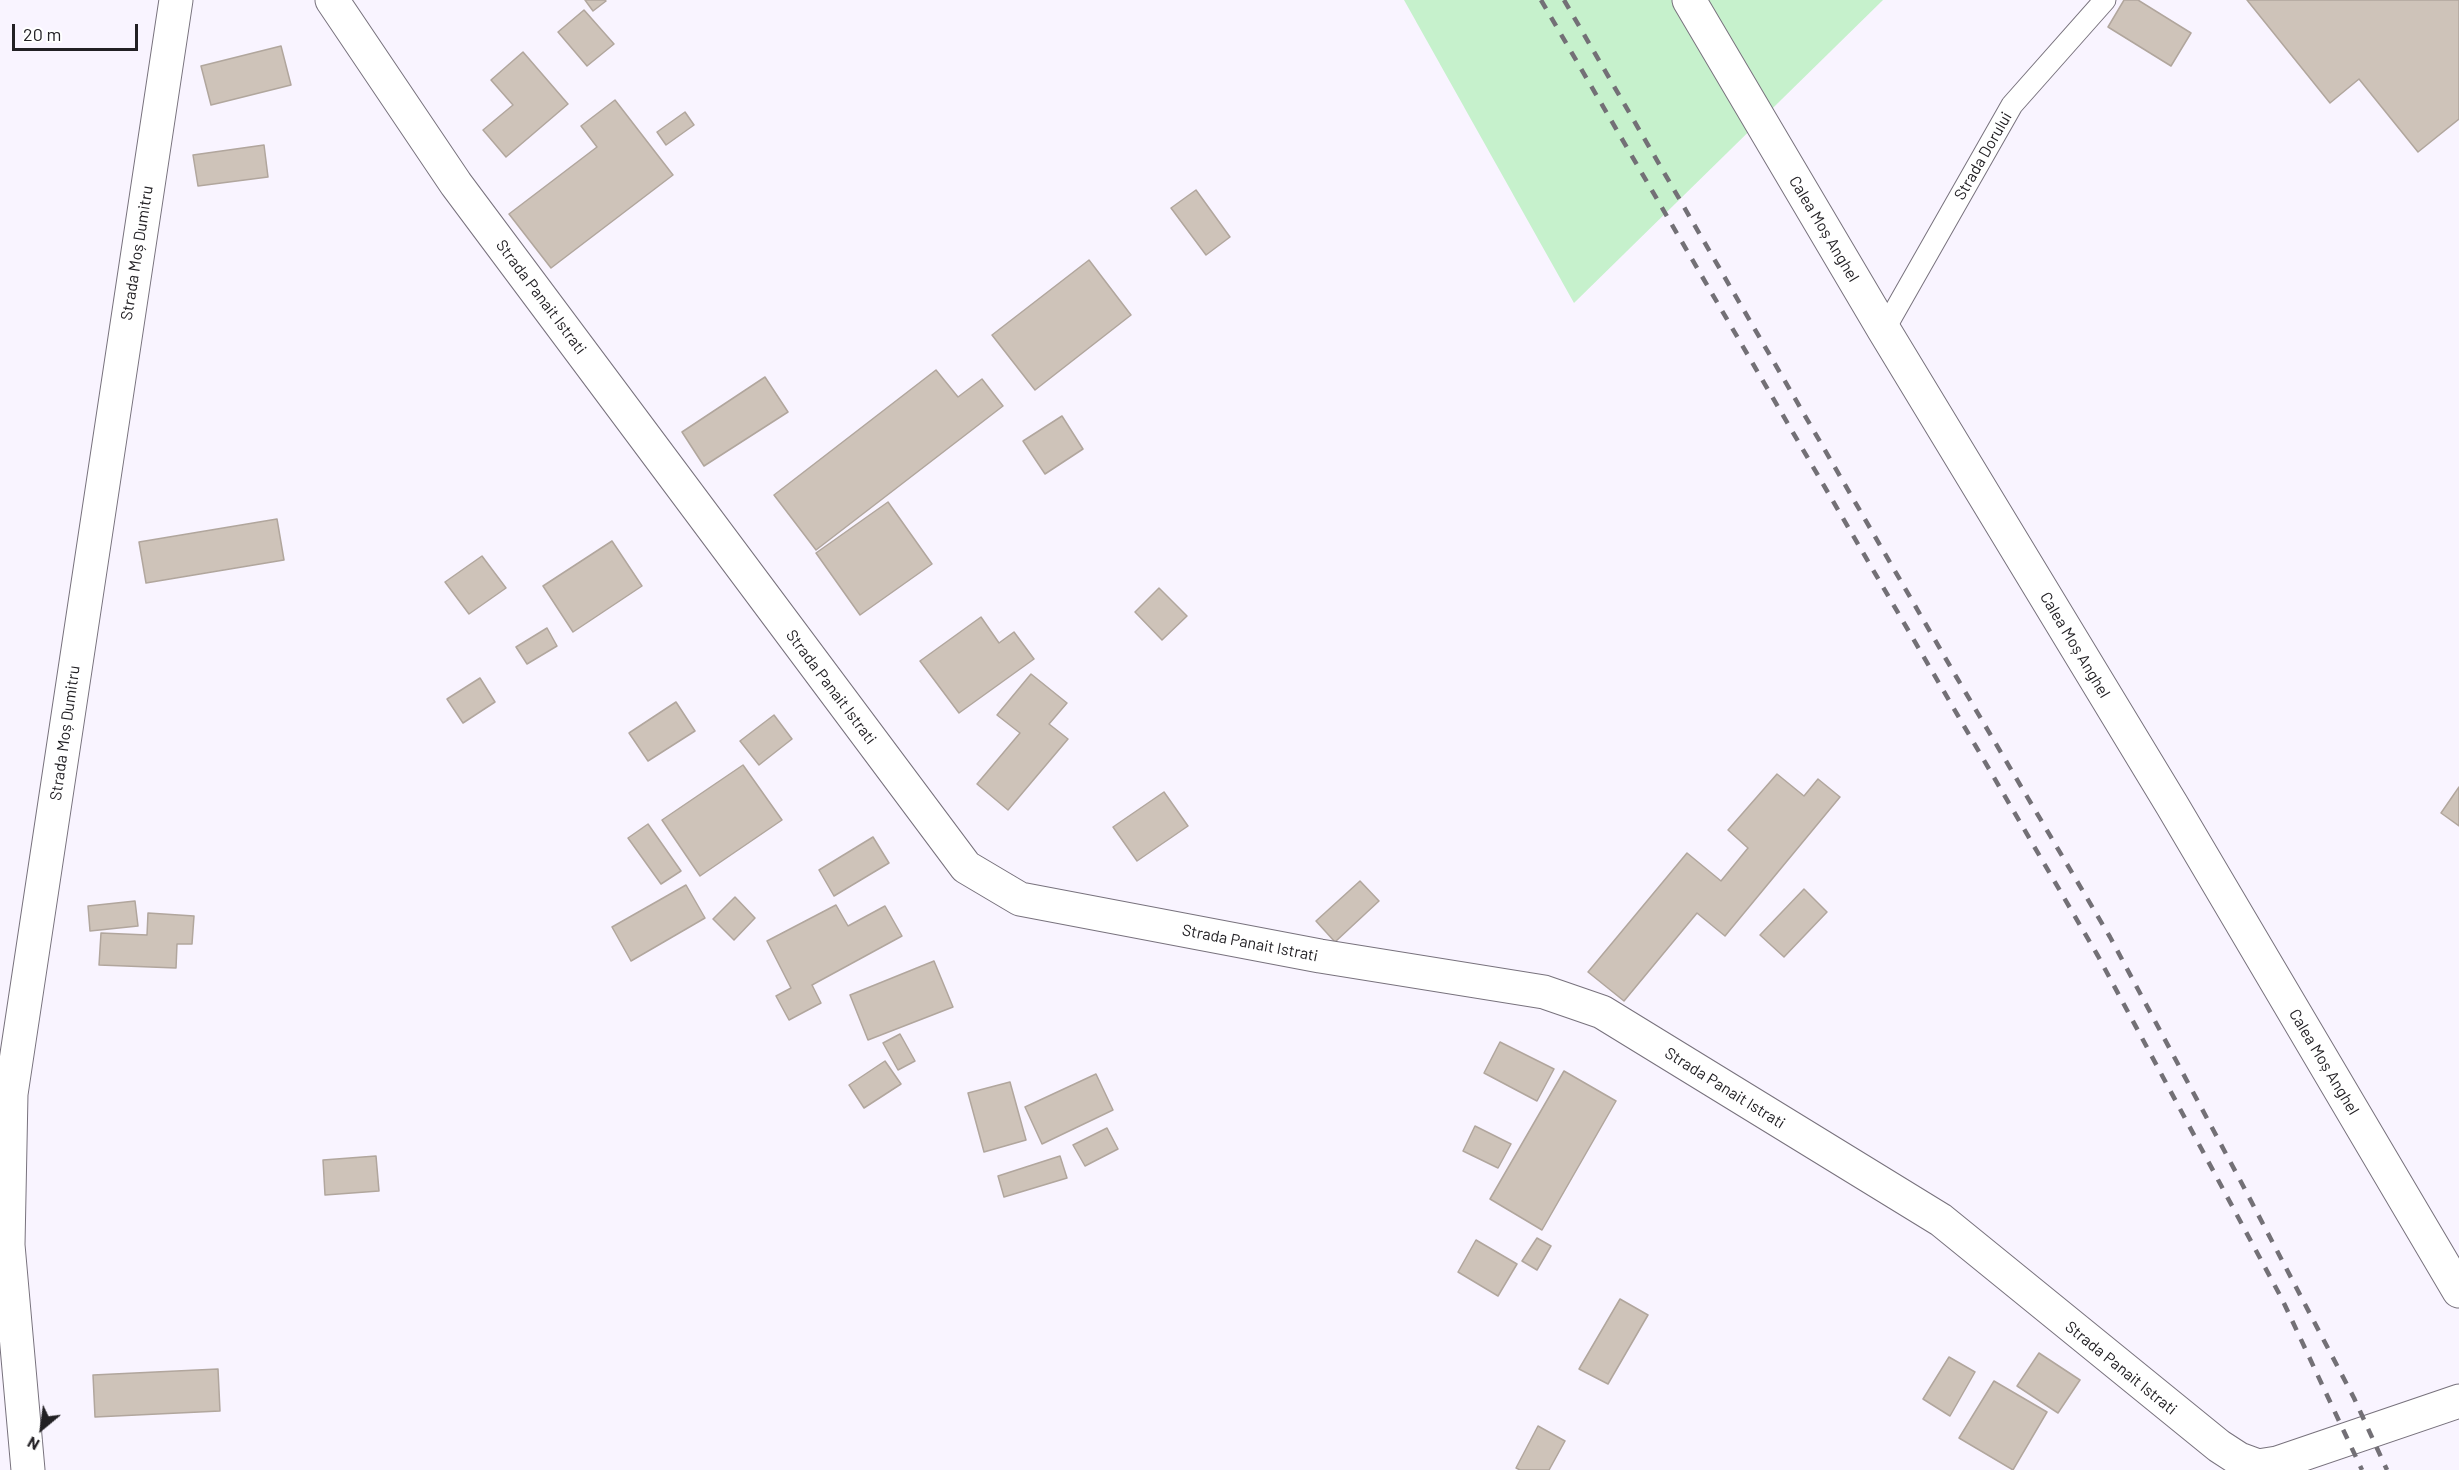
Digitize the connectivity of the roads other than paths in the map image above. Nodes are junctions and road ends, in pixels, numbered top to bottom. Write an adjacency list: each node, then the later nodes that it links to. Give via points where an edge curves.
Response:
1 (176, 0): 8 (main road, Strada Moș Dumitru, via 11,1094 8,1245)
2 (332, 0): 7 (main road, Strada Panait Istrati, via 456,184 966,867 1020,899 1320,956 1544,992 1602,1012 1941,1220 2181,1418 2239,1459 2258,1466)
3 (1689, 0): 5 (main road, Calea Moș Anghel)
4 (2105, 0): 5 (lane, Strada Dorului, via 2012,105)
5 (1884, 330): 6 (main road, Calea Moș Anghel)
6 (2458, 1284)
7 (2459, 1401)
8 (28, 1470)

